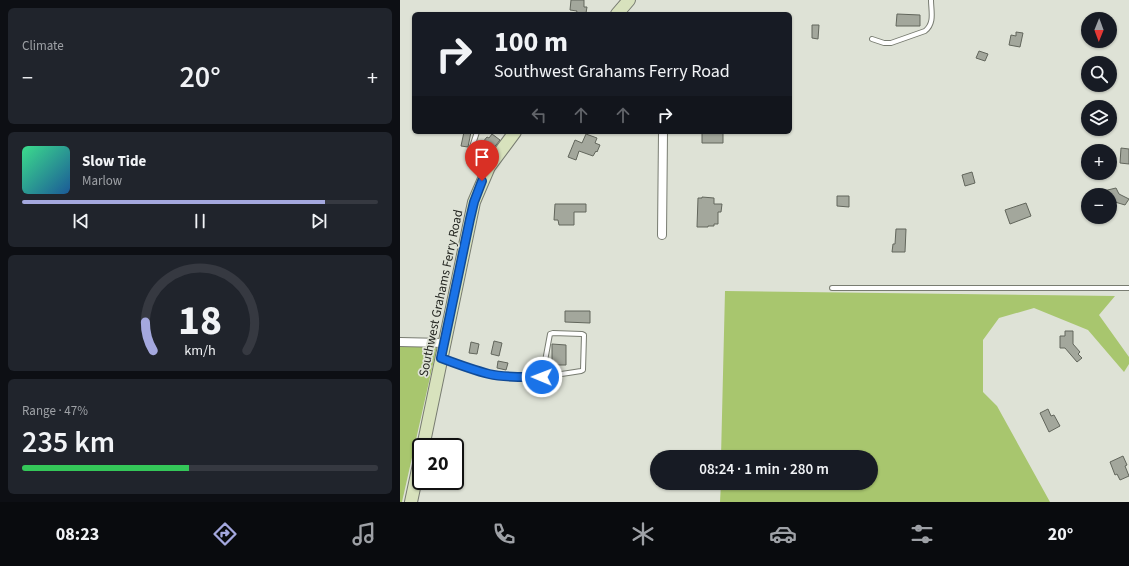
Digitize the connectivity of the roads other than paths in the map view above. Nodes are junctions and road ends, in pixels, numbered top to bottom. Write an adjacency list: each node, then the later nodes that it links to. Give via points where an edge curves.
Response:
1 (629, 0): 3 (main road)
2 (931, 0): 4 (lane, via 932,20 925,31 892,43)
3 (619, 12)
4 (872, 39)
5 (476, 134): 8 (lane, via 469,159)
6 (514, 134): 8 (main road, Southwest Grahams Ferry Road)
7 (663, 134): 9 (street)
8 (487, 170): 13 (main road, Southwest Grahams Ferry Road, via 470,219)
9 (662, 235)
10 (832, 288): 11 (lane)
11 (1129, 288)
12 (400, 342): 13 (street)
13 (444, 343): 14 (main road, Southwest Grahams Ferry Road)
14 (441, 358): 15 (lane, via 490,374); 16 (main road, Southwest Grahams Ferry Road)
15 (542, 377): 15 (lane, via 581,371 584,335 553,332 550,334)
16 (425, 438)
17 (414, 490): 18 (main road)
18 (411, 502)

